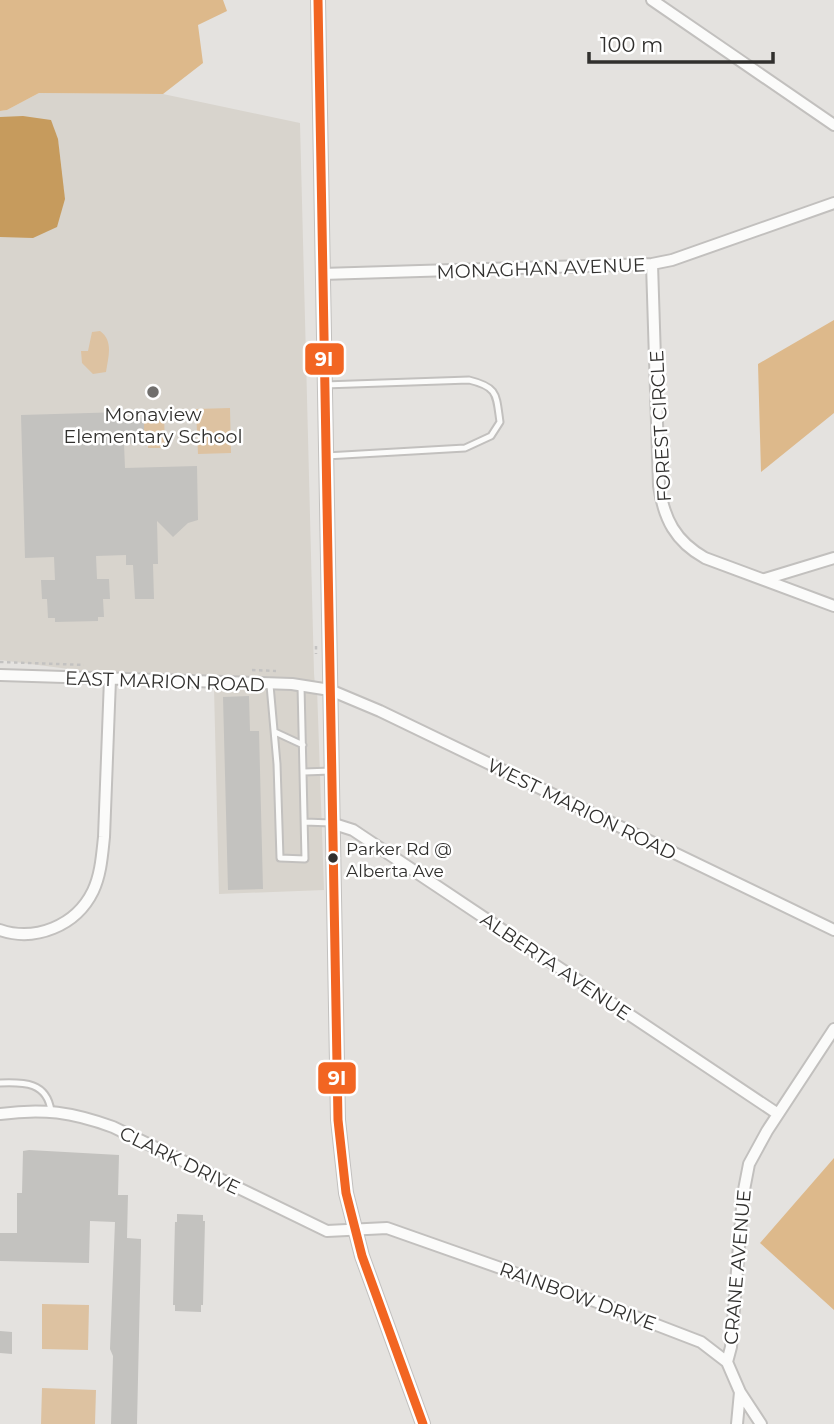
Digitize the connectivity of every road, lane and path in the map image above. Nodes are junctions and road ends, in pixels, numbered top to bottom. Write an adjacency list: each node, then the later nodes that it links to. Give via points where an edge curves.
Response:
1 (317, 0): 6 (street)
2 (652, 0): 3 (street)
3 (834, 125)
4 (834, 203): 5 (street, MONAGHAN AVENUE)
5 (652, 264): 6 (street, MONAGHAN AVENUE); 10 (street, FOREST CIRCLE, via 659,486 666,517 692,550)
6 (322, 274): 7 (street)
7 (324, 385): 8 (street); 8 (lane, via 469,380 488,385 496,395 500,422 491,436 465,448)
8 (326, 456): 22 (street)
9 (834, 558): 10 (street)
10 (765, 579): 11 (street, FOREST CIRCLE)
11 (834, 606)
12 (316, 646): 13 (path)
13 (316, 659)
14 (0, 662): 15 (path)
15 (83, 665)
16 (251, 670): 17 (path)
17 (286, 672)
18 (0, 675): 19 (street, EAST MARION ROAD)
19 (110, 679): 20 (street, EAST MARION ROAD); 29 (street, via 104,837 92,893 75,914 41,933)
20 (270, 685): 21 (street, EAST MARION ROAD); 23 (lane)
21 (301, 686): 22 (street, EAST MARION ROAD); 24 (lane)
22 (330, 690): 25 (street); 30 (street, WEST MARION ROAD)
23 (275, 732): 24 (lane); 27 (lane, via 280,858 305,859)
24 (303, 745): 26 (lane)
25 (331, 771): 26 (lane); 28 (street)
26 (304, 772): 27 (lane)
27 (305, 822): 28 (lane)
28 (331, 823): 35 (street, ALBERTA AVENUE, via 353,830); 36 (street, via 338,1120)
29 (0, 930)
30 (834, 930)
31 (834, 1029): 35 (street, CRANE AVENUE)
32 (0, 1083): 33 (lane, via 22,1082 42,1089)
33 (51, 1111): 34 (street, CLARK DRIVE); 36 (street, CLARK DRIVE, via 113,1127 327,1231)
34 (0, 1114)
35 (778, 1114): 37 (street, CRANE AVENUE, via 755,1150 745,1179)
36 (355, 1230): 37 (street, RAINBOW DRIVE, via 387,1228 584,1297 701,1342); 39 (street)
37 (727, 1362): 38 (street)
38 (740, 1392): 40 (street); 41 (street)
39 (423, 1424)
40 (737, 1424)
41 (761, 1424)

